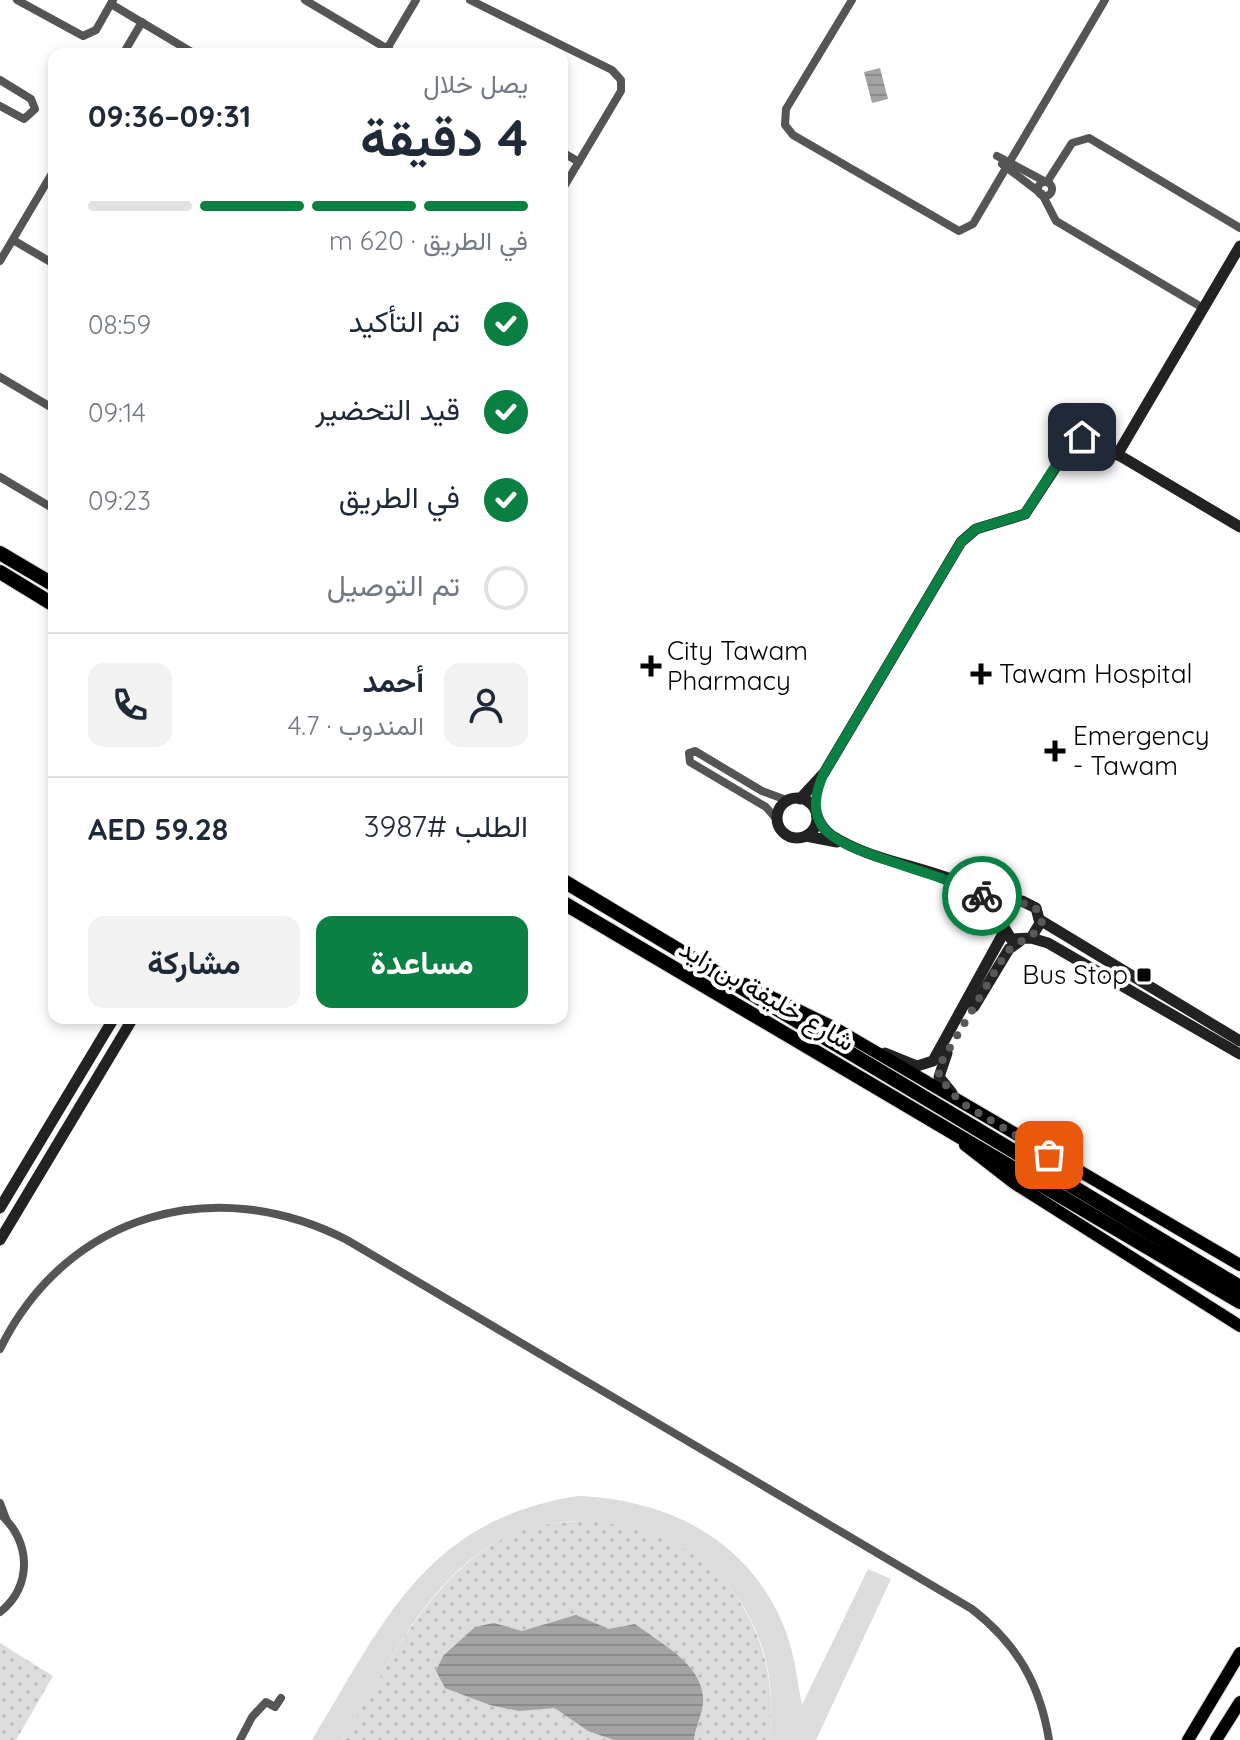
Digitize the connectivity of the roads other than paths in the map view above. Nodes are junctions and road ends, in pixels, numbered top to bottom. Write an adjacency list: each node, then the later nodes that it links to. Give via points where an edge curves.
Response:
1 (17, 0): 7 (street, via 83,36 96,30)
2 (305, 0): 11 (street)
3 (416, 0): 12 (street)
4 (470, 0): 13 (street)
5 (852, 0): 20 (street, via 786,109 787,129 959,231 973,224)
6 (1105, 0): 20 (street)
7 (112, 2): 8 (street)
8 (142, 22): 9 (street); 10 (street)
9 (127, 48)
10 (185, 48)
11 (380, 48)
12 (387, 48)
13 (565, 48)
14 (568, 49): 19 (street, via 619,75 621,91)
15 (0, 80): 16 (street, via 31,99 35,109 24,119)
16 (0, 106)
17 (568, 156): 19 (street)
18 (996, 157): 20 (street)
19 (579, 162): 21 (street)
20 (1007, 166): 22 (street)
21 (568, 180)
22 (1046, 188): 24 (street, via 1072,143 1094,139); 29 (street, via 1049,210 1061,224)
23 (48, 190): 25 (street)
24 (1240, 228)
25 (13, 240): 27 (street); 28 (street)
26 (1240, 246): 29 (street)
27 (48, 260)
28 (0, 261)
29 (1203, 308): 32 (street)
30 (0, 377): 31 (street)
31 (48, 405)
32 (1117, 455): 35 (street); 40 (street, via 1090,438 1077,438 1025,514 964,538)
33 (0, 477): 34 (street)
34 (48, 505)
35 (1240, 527)
36 (0, 553): 38 (highway)
37 (0, 572): 39 (highway)
38 (48, 581)
39 (48, 601)
40 (824, 773): 41 (street); 42 (street)
41 (794, 800): 42 (street); 43 (street, via 780,809); 43 (street, via 762,791 695,751 688,755 690,762 766,807)
42 (816, 813): 44 (street, via 815,828); 46 (street, via 837,839 947,877 995,902)
43 (778, 821): 44 (street, via 789,836)
44 (806, 836): 49 (street, via 963,889 988,904)
45 (568, 884): 51 (highway, شارع خليفة بن زايد)
46 (1012, 903): 48 (street, via 1031,904); 49 (street, via 1003,911)
47 (568, 906): 61 (highway, شارع خليفة بن زايد)
48 (1040, 920): 50 (street); 53 (street)
49 (1002, 927): 50 (street); 57 (street, via 933,1061 917,1066)
50 (1026, 939): 52 (street, via 1048,943); 59 (street, via 1006,953 939,1066 940,1081)
51 (721, 975): 57 (main road, شارع خليفة بن زايد, via 806,1012); 66 (highway, شارع خليفة بن زايد)
52 (1168, 1013): 53 (street, via 1193,1022); 58 (street)
53 (1200, 1017): 56 (street)
54 (110, 1024): 60 (street)
55 (129, 1024): 62 (street)
56 (1240, 1041)
57 (874, 1050): 59 (main road, شارع خليفة بن زايد)
58 (1240, 1054)
59 (960, 1102): 65 (main road, شارع خليفة بن زايد)
60 (55, 1114): 62 (street, via 64,1116); 63 (street)
61 (948, 1129): 67 (highway, شارع خليفة بن زايد); 68 (main road, شارع خليفة بن زايد, via 1014,1183)
62 (30, 1188): 64 (street)
63 (0, 1208)
64 (0, 1240)
65 (1240, 1265)
66 (1240, 1287)
67 (1240, 1302)
68 (1240, 1326)
69 (0, 1349): 78 (street, via 25,1305 58,1270 132,1223 219,1207 301,1219 347,1240 972,1609 1009,1641 1023,1662 1042,1702)
70 (0, 1503): 71 (street)
71 (3, 1517): 72 (street, via 23,1547 24,1573 14,1597)
72 (0, 1612)
73 (1240, 1653): 79 (main road)
74 (281, 1698): 77 (street, via 275,1707 266,1702)
75 (1240, 1702): 76 (main road)
76 (1217, 1739)
77 (240, 1740)
78 (1049, 1740)
79 (1188, 1740)

